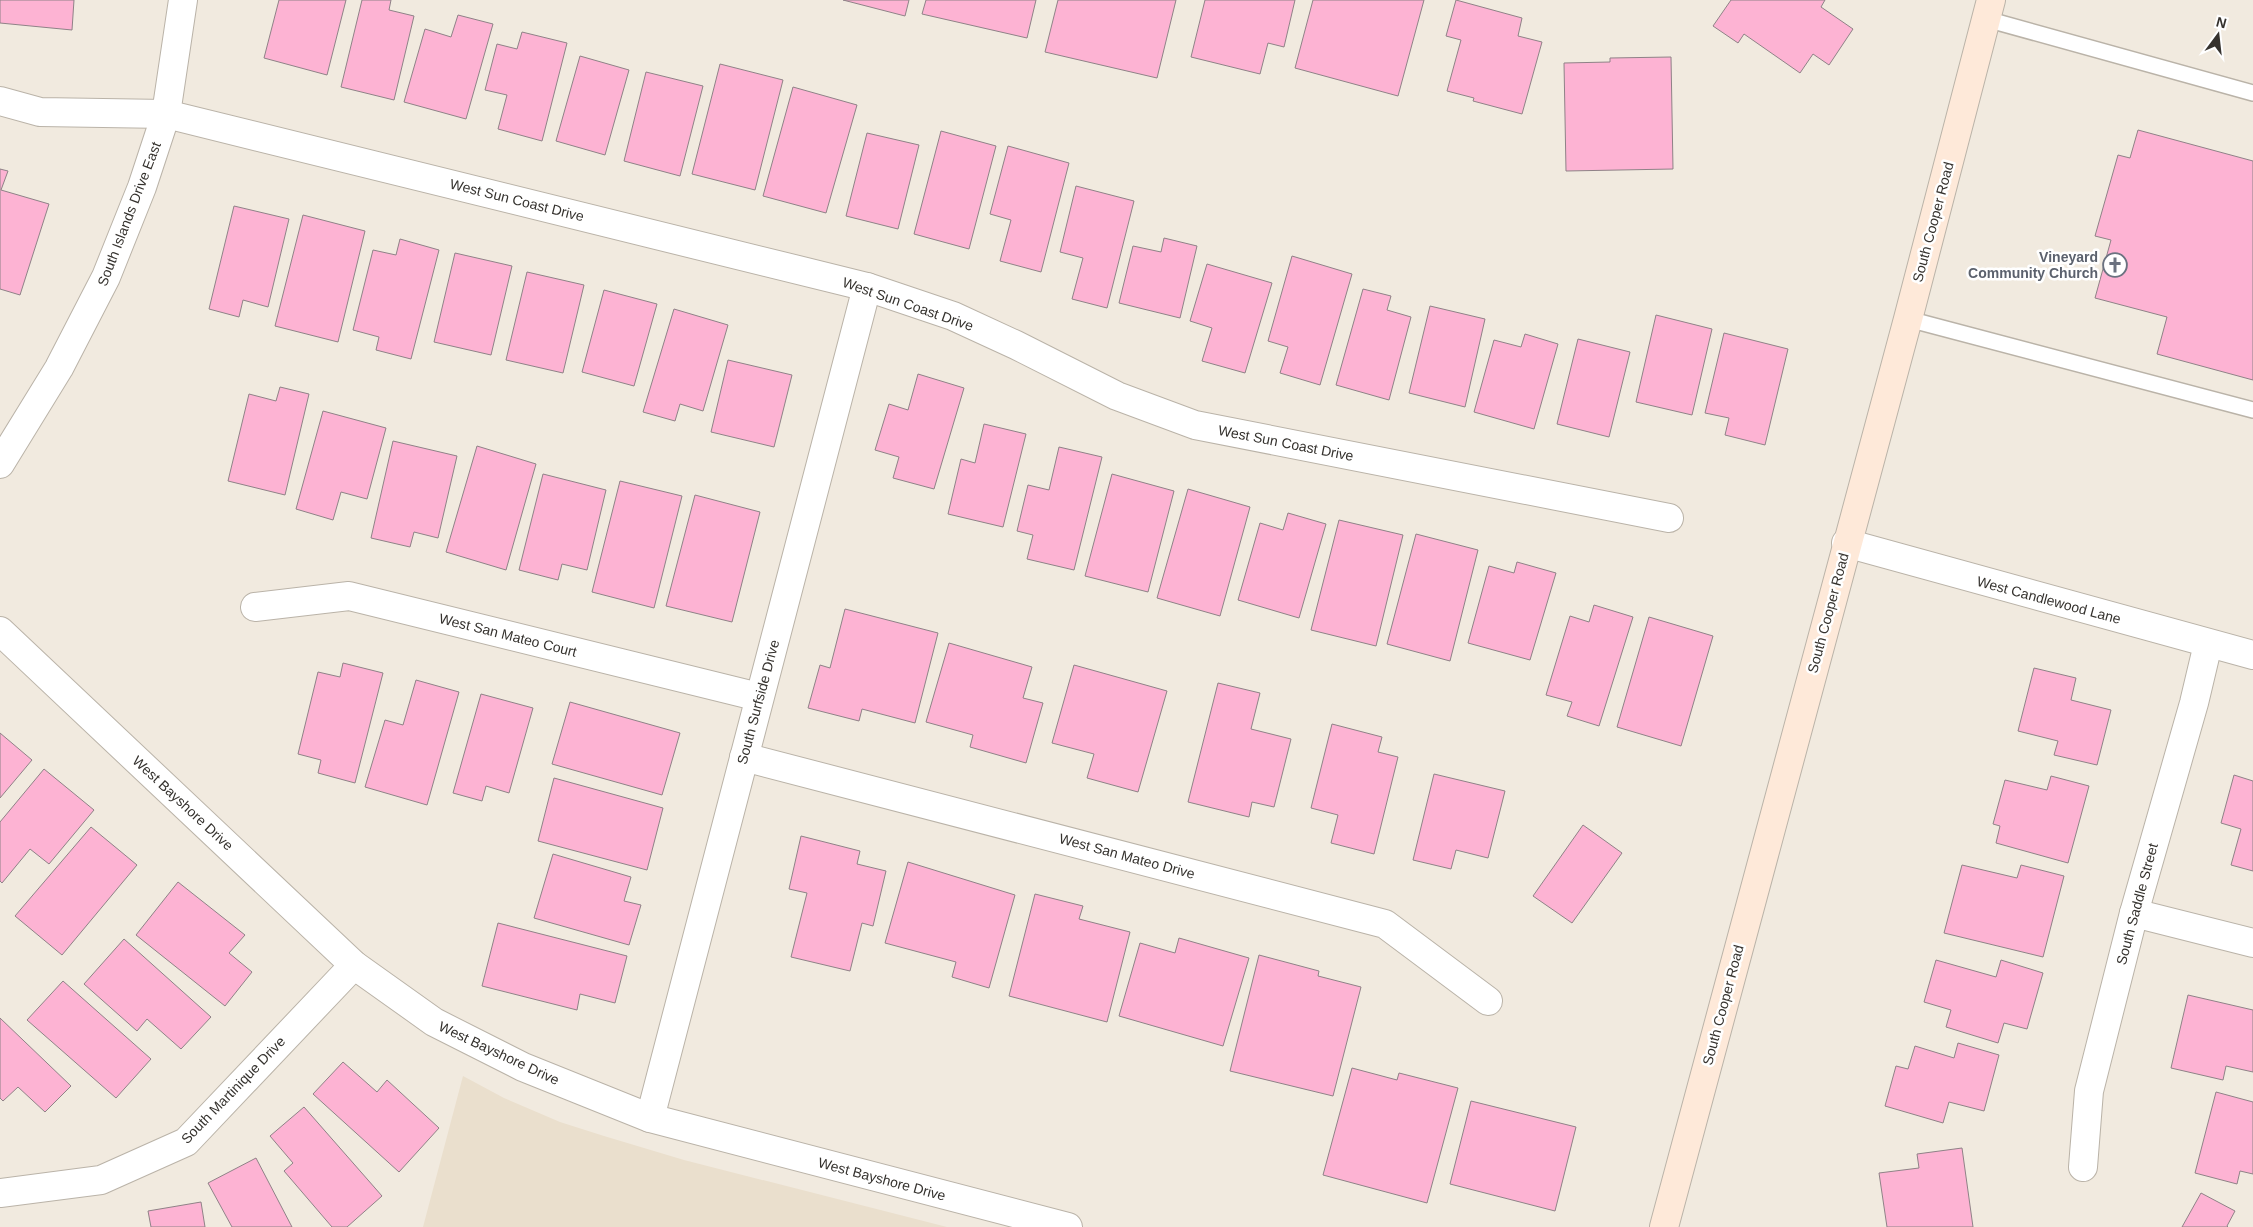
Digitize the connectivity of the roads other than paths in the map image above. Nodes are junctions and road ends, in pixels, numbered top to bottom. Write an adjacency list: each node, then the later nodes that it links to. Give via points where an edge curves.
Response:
1 (183, 0): 5 (street, South Islands Drive East)
2 (1989, 9): 3 (lane); 7 (main road, South Cooper Road)
3 (2253, 93)
4 (0, 100): 5 (street, West Sun Coast Drive, via 40,112)
5 (166, 114): 6 (street, West Sun Coast Drive); 9 (street, South Islands Drive East, via 142,187 106,277 59,368)
6 (867, 287): 10 (street, West Sun Coast Drive, via 953,316 1118,396 1195,425); 16 (street, South Surfside Drive)
7 (1908, 319): 8 (lane); 11 (main road, South Cooper Road)
8 (2253, 410)
9 (0, 464)
10 (1669, 518)
11 (1846, 543): 14 (street, West Candlewood Lane); 26 (main road, South Cooper Road)
12 (255, 607): 16 (street, West San Mateo Court, via 349,596)
13 (0, 631): 20 (street, West Bayshore Drive)
14 (2208, 644): 15 (street, West Candlewood Lane); 18 (street, South Saddle Street)
15 (2253, 655)
16 (759, 697): 17 (street, South Surfside Drive)
17 (744, 757): 21 (street, West San Mateo Drive, via 1384,924); 22 (street, South Surfside Drive)
18 (2134, 913): 19 (street); 23 (street, South Saddle Street, via 2089,1091)
19 (2253, 943)
20 (354, 965): 22 (street, West Bayshore Drive, via 434,1022 466,1040); 24 (street, South Martinique Drive, via 186,1142 101,1180)
21 (1488, 1002)
22 (650, 1118): 25 (street, West Bayshore Drive)
23 (2083, 1167)
24 (0, 1193)
25 (1068, 1227)
26 (1664, 1227)

